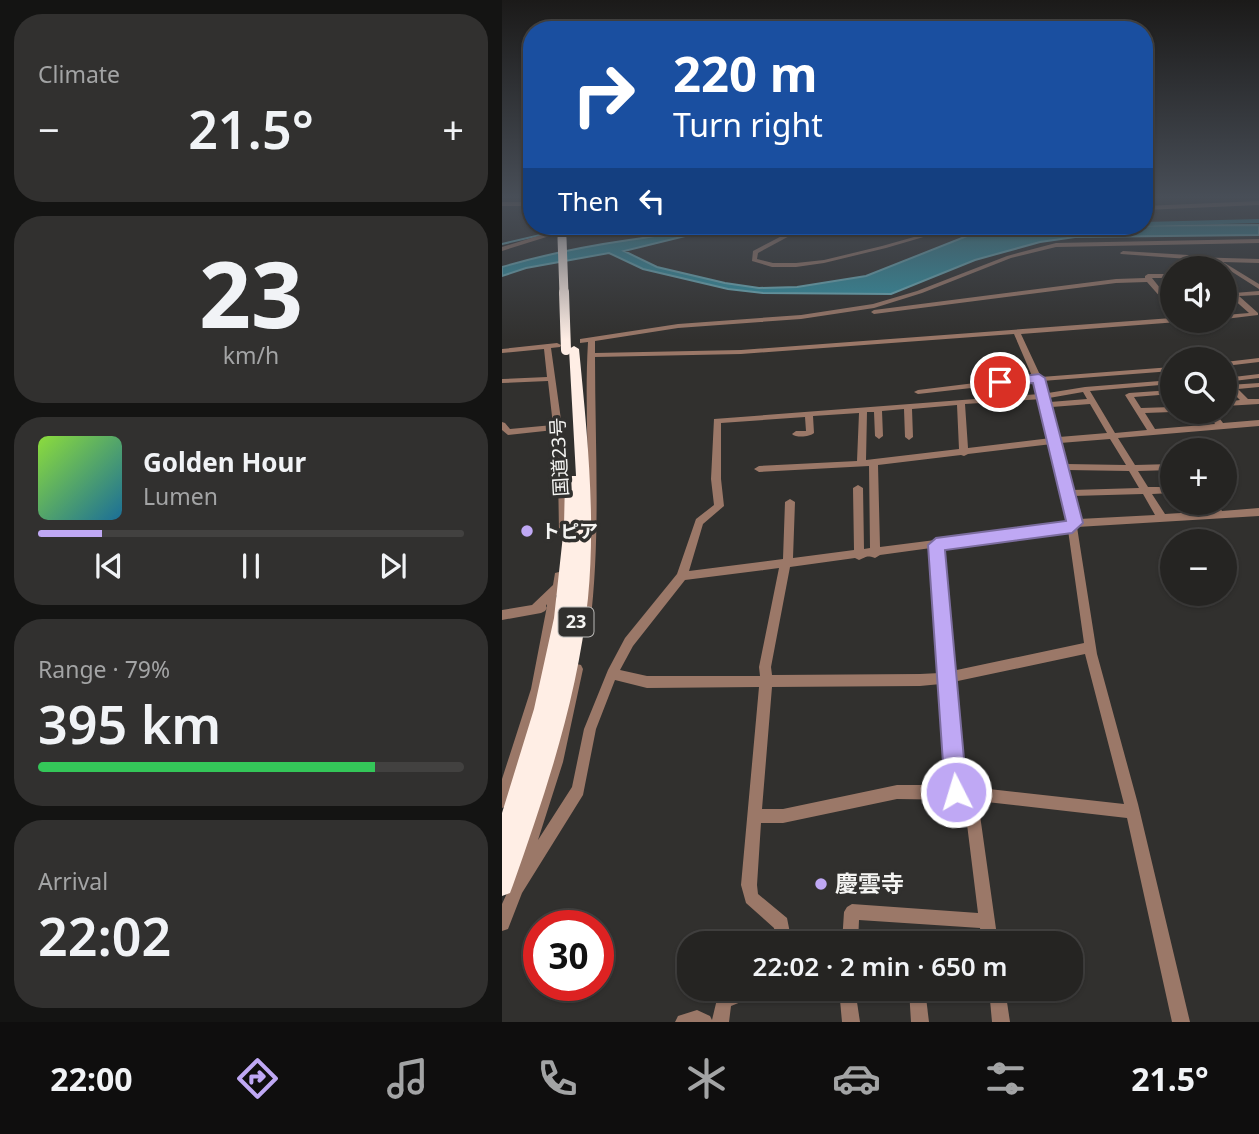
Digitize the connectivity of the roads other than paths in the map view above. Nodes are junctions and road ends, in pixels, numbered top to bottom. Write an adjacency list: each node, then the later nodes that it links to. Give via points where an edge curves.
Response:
1 (522, 245): 6 (street)
2 (562, 245): 28 (highway, 国道23号 / 23, bridge)
3 (769, 245): 4 (street, via 755,252 754,260 806,264)
4 (883, 245)
5 (1072, 245): 21 (street, via 1017,254 894,301)
6 (502, 249)
7 (1181, 250): 10 (street)
8 (1123, 253): 9 (street)
9 (1163, 256)
10 (1188, 256)
11 (1237, 260): 12 (street)
12 (1259, 261)
13 (1237, 273): 16 (street)
14 (1160, 277): 15 (street, via 1146,276)
15 (1148, 280): 17 (street); 21 (street)
16 (1259, 287)
17 (1160, 291)
18 (1259, 293): 19 (street)
19 (1237, 295)
20 (1237, 297): 22 (street)
21 (837, 313): 26 (street, via 677,327)
22 (1257, 314): 23 (street)
23 (1237, 316)
24 (1160, 321): 25 (street)
25 (1017, 333): 30 (street, via 741,352); 36 (street)
26 (592, 340): 28 (street); 30 (street)
27 (547, 346): 28 (street); 29 (street); 35 (street)
28 (570, 346): 88 (highway, 国道23号 / 23, via 584,527)
29 (502, 351)
30 (591, 355): 101 (street, via 593,536 588,599 556,762)
31 (1259, 360): 32 (street)
32 (1237, 363)
33 (1160, 370): 36 (street)
34 (1259, 376): 37 (street)
35 (550, 379): 38 (street); 59 (street)
36 (1039, 379): 42 (street); 44 (street)
37 (1237, 379)
38 (502, 380)
39 (1160, 383): 41 (street)
40 (1259, 385): 47 (street, via 1232,387)
41 (1085, 389): 44 (street); 45 (street)
42 (918, 392)
43 (1160, 393): 54 (street, via 1128,396)
44 (1045, 399): 45 (street); 48 (street); 65 (street)
45 (1092, 401): 63 (street)
46 (1259, 401): 47 (street)
47 (1246, 402): 49 (street)
48 (961, 403): 50 (street); 66 (street)
49 (1237, 403)
50 (908, 408): 51 (street); 64 (street)
51 (878, 410): 53 (street); 62 (street)
52 (1160, 410): 54 (street)
53 (863, 411): 55 (street); 68 (street)
54 (1139, 411): 60 (street)
55 (809, 414): 61 (street, via 810,433); 87 (street, via 717,421 720,506 699,523)
56 (1259, 423): 58 (street)
57 (502, 425): 59 (street, via 508,432)
58 (1221, 426): 60 (street)
59 (556, 427): 88 (street, via 563,470)
60 (1153, 433): 63 (street)
61 (796, 434)
62 (879, 436)
63 (1113, 436): 65 (street); 71 (street)
64 (909, 437)
65 (1056, 441): 66 (street); 69 (street)
66 (964, 453): 67 (street)
67 (873, 463): 68 (street); 84 (street)
68 (861, 464): 72 (street)
69 (1062, 467): 71 (street); 76 (street)
70 (1160, 467): 71 (street)
71 (1132, 468): 75 (street)
72 (759, 469)
73 (858, 488): 85 (street)
74 (1160, 490): 75 (street)
75 (1145, 491): 76 (street); 81 (street)
76 (1069, 493): 82 (street)
77 (790, 502): 86 (street)
78 (1259, 512): 79 (street)
79 (1237, 513)
80 (1205, 515): 81 (street)
81 (1162, 518): 82 (street)
82 (1073, 525): 83 (street); 91 (street)
83 (936, 545): 84 (street); 94 (street)
84 (875, 554): 85 (street)
85 (859, 556): 86 (street)
86 (787, 563): 87 (street); 95 (street, via 764,667)
87 (682, 576): 93 (street, via 629,642)
88 (560, 605): 89 (street); 89 (street, via 540,617); 92 (highway, 国道23号 / 23); 101 (highway, 国道23号 / 23, via 559,706)
89 (535, 609): 90 (street)
90 (502, 615)
91 (1091, 647): 94 (street); 98 (street)
92 (549, 663): 97 (street); 100 (highway, 国道23号 / 23, via 534,747)
93 (612, 674): 95 (street, via 647,682); 101 (street, via 590,729 578,790)
94 (946, 678): 95 (street); 96 (street)
95 (766, 681): 99 (street)
96 (963, 793): 98 (street); 99 (street, via 897,792 783,816); 102 (street)
97 (502, 801)
98 (1132, 812): 117 (street)
99 (754, 816): 104 (street, via 751,898 781,924)
100 (502, 843)
101 (509, 886): 103 (street)
102 (987, 921): 105 (street, via 852,912); 106 (street)
103 (502, 923)
104 (782, 931)
105 (851, 931)
106 (988, 931)
107 (724, 1001): 113 (street)
108 (848, 1001): 114 (street)
109 (918, 1001): 115 (street)
110 (998, 1001): 116 (street)
111 (684, 1022): 112 (street, via 697,1018)
112 (704, 1022)
113 (720, 1022)
114 (851, 1022)
115 (920, 1022)
116 (1001, 1022)
117 (1182, 1022)

